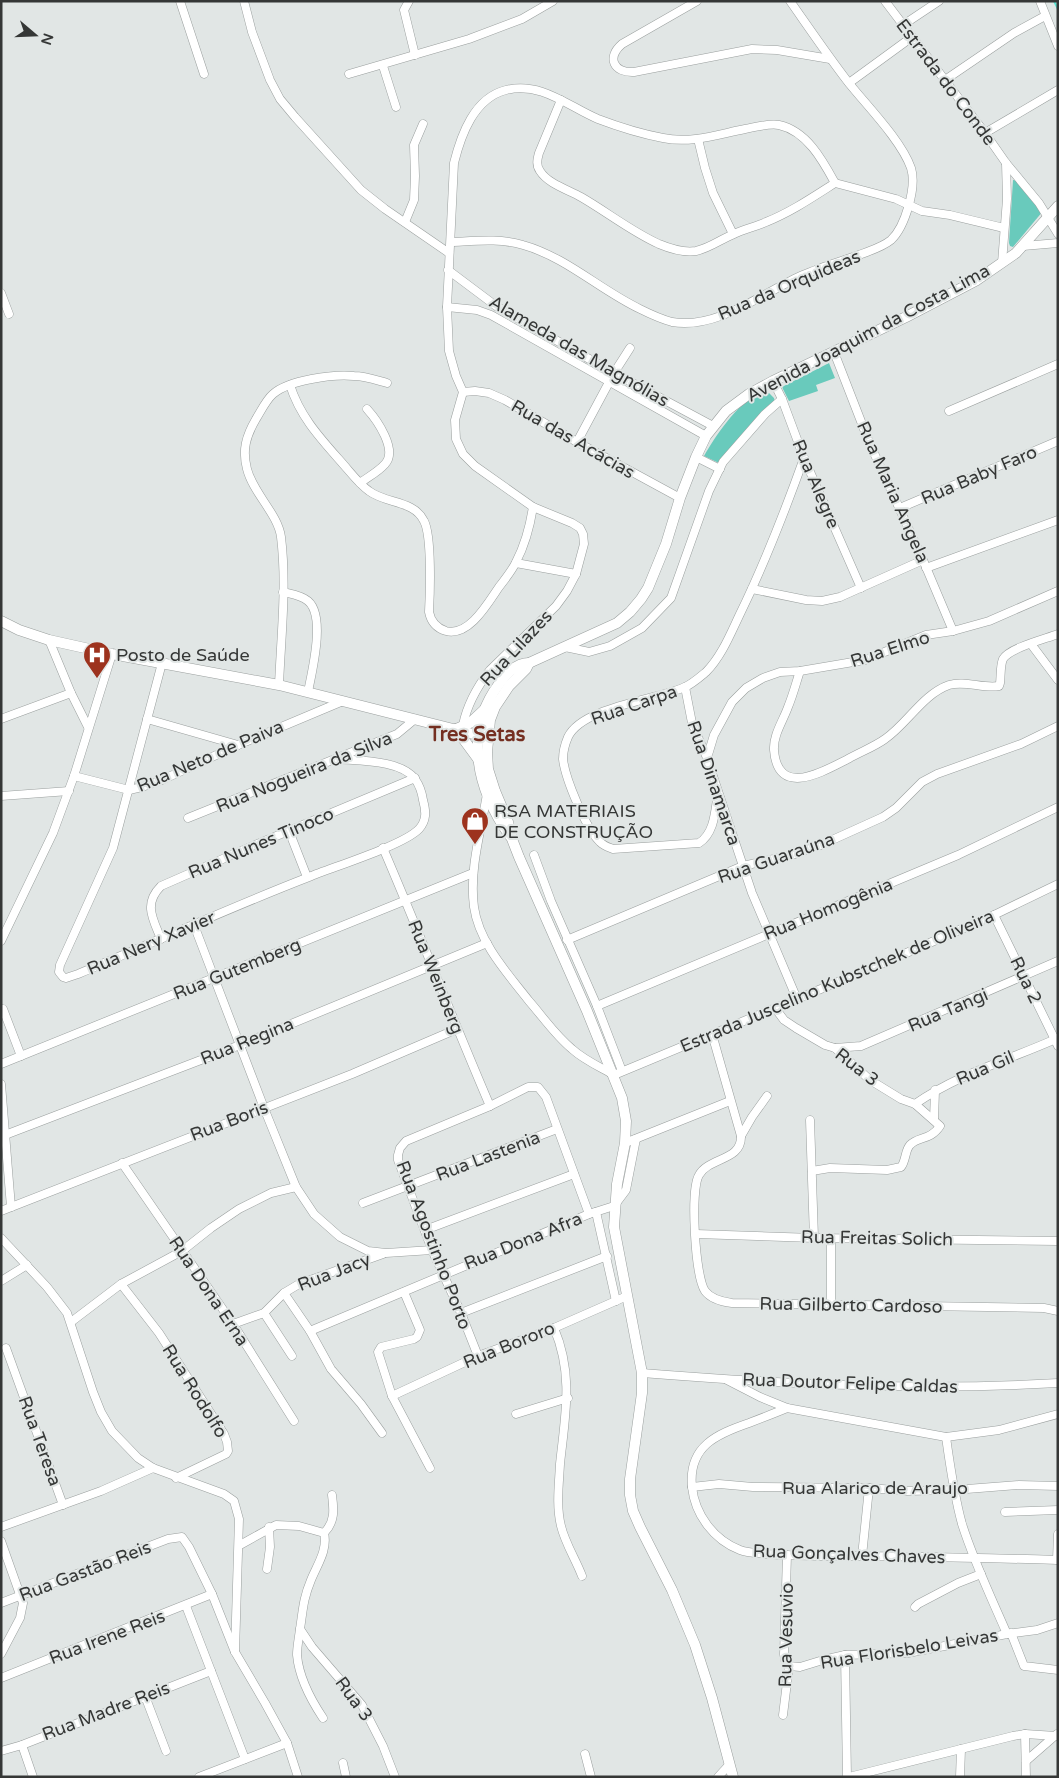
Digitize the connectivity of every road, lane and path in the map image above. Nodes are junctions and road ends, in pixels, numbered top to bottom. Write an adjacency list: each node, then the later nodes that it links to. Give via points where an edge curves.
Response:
1 (180, 1): 17 (street)
2 (244, 1): 32 (street, via 252,32 280,99 360,190)
3 (409, 1): 14 (street, via 404,10)
4 (553, 1): 14 (street, via 522,19)
5 (697, 1): 15 (street, via 616,48 613,60 616,66 625,72 634,72 752,49)
6 (790, 1): 15 (street, Rua da Orquideas)
7 (885, 1): 11 (street, Estrada do Conde)
8 (939, 1): 11 (street)
9 (1040, 1): 10 (street)
10 (1046, 16): 13 (street); 19 (street, via 1014,33)
11 (903, 25): 12 (street, Estrada do Conde)
12 (912, 37): 19 (street, Estrada do Conde); 20 (street)
13 (1058, 46)
14 (415, 55): 16 (street)
15 (830, 59): 20 (street, Rua da Orquideas)
16 (383, 66): 18 (street); 23 (street)
17 (204, 74)
18 (349, 74)
19 (946, 80): 25 (street, Estrada do Conde)
20 (849, 83): 29 (street, Rua da Orquideas, via 898,145 911,169 913,182)
21 (1058, 90): 25 (street)
22 (561, 100): 26 (street, via 598,119 630,130 679,140); 34 (street, via 537,162 544,177 658,244 675,250 698,251); 36 (street, via 532,89 506,90 490,98 465,126 454,163)
23 (396, 107)
24 (422, 124): 32 (street, via 414,145 414,200)
25 (985, 133): 27 (street, Estrada do Conde)
26 (698, 139): 28 (street, via 779,125 800,135 819,156); 34 (street, via 713,193)
27 (1006, 163): 31 (street, Estrada do Conde); 33 (street, Estrada do Conde)
28 (836, 183): 29 (street); 34 (street, via 765,223)
29 (908, 205): 33 (street, via 922,211); 36 (street, Rua da Orquideas, via 898,232 877,248 790,280 742,308 697,322 682,323 652,315 623,301 569,266 524,245 499,241)
30 (1058, 206): 31 (main road, Avenida Joaquim da Costa Lima)
31 (1048, 217): 35 (street, Estrada do Conde); 38 (main road, Avenida Joaquim da Costa Lima)
32 (405, 222): 39 (street)
33 (1004, 228): 40 (street, Estrada do Conde)
34 (733, 234)
35 (1058, 234)
36 (451, 242): 39 (street)
37 (1058, 244): 38 (street)
38 (1023, 246): 40 (main road, Avenida Joaquim da Costa Lima)
39 (449, 253): 41 (street)
40 (1002, 263): 48 (main road, Avenida Joaquim da Costa Lima, via 977,280)
41 (448, 270): 43 (street); 45 (street, Alameda das Magnólias, via 496,306)
42 (1, 293): 44 (street)
43 (447, 307): 47 (street, Alameda das Magnólias, via 483,312); 55 (street, via 449,351)
44 (9, 314)
45 (557, 341): 47 (street); 50 (street, Alameda das Magnólias)
46 (630, 348): 50 (street)
47 (552, 350): 52 (street, Alameda das Magnólias)
48 (834, 352): 51 (main road, Avenida Joaquim da Costa Lima); 69 (street, Rua Maria Angela, via 869,442)
49 (1058, 364): 58 (street)
50 (614, 373): 52 (street); 59 (street, Alameda das Magnólias)
51 (773, 381): 56 (street, Rua Alegre); 59 (main road, Avenida Joaquim da Costa Lima, via 726,411)
52 (609, 382): 60 (street, Alameda das Magnólias); 62 (street)
53 (387, 383): 54 (street, via 352,376)
54 (290, 385): 66 (street, via 306,420); 78 (street, via 273,394 260,411 245,443 244,454 247,471 281,534)
55 (463, 392): 62 (street, Rua das Acácias, via 489,393); 68 (street, via 455,420 456,439 463,454)
56 (782, 399): 64 (street, Rua Alegre); 65 (street, via 765,414)
57 (367, 409): 66 (street, via 377,419 389,454 385,464)
58 (949, 411)
59 (713, 426): 60 (main road, Avenida Joaquim da Costa Lima)
60 (706, 436): 63 (main road, Avenida Joaquim da Costa Lima)
61 (1058, 441): 69 (street, Rua Baby Faro)
62 (576, 442): 67 (street, Rua das Acácias)
63 (696, 458): 65 (street); 67 (main road, Avenida Joaquim da Costa Lima)
64 (804, 458): 75 (street, Rua Alegre); 76 (street, Rua Carpa)
65 (720, 469): 84 (street, via 671,598 642,628 610,646 589,652)
66 (360, 484): 72 (street, via 370,493 413,508 426,523 429,541 428,612 432,623 441,629 450,632 467,626 481,613)
67 (680, 498): 84 (main road, Avenida Joaquim da Costa Lima, via 666,544 641,599 617,623)
68 (533, 507): 72 (street); 74 (street, Rua Lilazes, via 580,528 584,544)
69 (900, 508): 71 (street, Rua Maria Angela)
70 (1058, 520): 73 (street)
71 (923, 560): 73 (street, Rua Maria Angela); 75 (street)
72 (516, 563): 74 (street)
73 (926, 568): 80 (street, Rua Maria Angela)
74 (576, 574): 102 (street, Rua Lilazes, via 556,606 485,676)
75 (861, 588): 76 (street, via 822,601)
76 (752, 590): 91 (street, Rua Carpa, via 714,662)
77 (1058, 591): 80 (street, Rua Elmo, via 989,621)
78 (283, 592): 90 (street); 92 (street, via 299,596 314,608 316,643)
79 (1, 621): 82 (main road)
80 (953, 631): 88 (street, Rua Elmo, via 926,635 865,660)
81 (1058, 634): 83 (street)
82 (49, 640): 85 (main road); 93 (street)
83 (1031, 644): 88 (street, via 1003,660 999,686 950,685 926,701 885,740 809,777 792,778 780,769 774,749); 89 (street)
84 (565, 647): 87 (main road, Avenida Joaquim da Costa Lima)
85 (112, 654): 86 (main road); 101 (street)
86 (162, 663): 90 (main road); 98 (street, Rua Nery Xavier)
87 (529, 663): 95 (main road, Avenida Joaquim da Costa Lima, via 523,663 505,675); 99 (main road, Avenida Joaquim da Costa Lima, via 509,686)
88 (800, 671): 105 (street, Rua Elmo, via 780,672 746,688 732,702)
89 (1058, 680)
90 (279, 685): 92 (main road)
91 (684, 687): 103 (street, Rua Dinamarca); 115 (street, Rua Carpa, via 614,708 575,727 564,750 569,783 593,834 613,849 699,842 711,829)
92 (308, 692): 94 (main road)
93 (71, 693): 96 (street); 101 (street)
94 (343, 701): 97 (main road); 106 (street, Rua Neto de Paiva)
95 (484, 710): 102 (main road); 104 (main road, Avenida Joaquim da Costa Lima)
96 (1, 719)
97 (415, 719): 102 (main road); 109 (street, Rua Nogueira da Silva, via 396,734)
98 (147, 720): 106 (street); 114 (street, Rua Nery Xavier)
99 (490, 720): 104 (main road); 107 (main road, Avenida Joaquim da Costa Lima)
100 (1058, 726): 124 (street, Rua Guaraúna, via 1030,740 937,774 922,782 884,817 795,854)
101 (88, 727): 111 (street)
102 (460, 727): 104 (main road); 110 (main road)
103 (697, 734): 105 (street); 108 (street, Rua Dinamarca)
104 (477, 735): 107 (main road); 110 (main road, Avenida Joaquim da Costa Lima)
105 (714, 735): 108 (street, Rua Elmo)
106 (238, 745): 114 (street, Rua Neto de Paiva, via 162,780)
107 (487, 752): 121 (main road, Avenida Joaquim da Costa Lima, via 488,769)
108 (707, 758): 115 (street, Rua Dinamarca)
109 (337, 759): 112 (street, via 394,766); 119 (street, Rua Nogueira da Silva)
110 (478, 759): 116 (main road, Avenida Joaquim da Costa Lima)
111 (74, 776): 113 (street); 114 (street, Rua Neto de Paiva)
112 (415, 778): 120 (street, Rua Nunes Tinoco); 122 (street, Rua Nery Xavier, via 421,788 426,812 424,822 407,838)
113 (69, 790): 117 (street); 135 (street, via 53,832)
114 (129, 790): 134 (street, Rua Nery Xavier, via 113,848 60,966 60,976 66,978)
115 (718, 793): 124 (street, Rua Dinamarca)
116 (487, 794): 121 (main road, Avenida Joaquim da Costa Lima); 125 (street)
117 (1, 796)
118 (1058, 807): 133 (street, Rua Homogênia, via 958,856)
119 (188, 818)
120 (289, 831): 126 (street); 134 (street, Rua Nunes Tinoco, via 161,886 150,901 150,911)
121 (512, 839): 130 (main road, Avenida Joaquim da Costa Lima)
122 (383, 848): 126 (street, Rua Nery Xavier); 128 (street, Rua Weinberg)
123 (534, 855): 129 (street)
124 (742, 866): 133 (street, Rua Dinamarca); 136 (street, Rua Guaraúna)
125 (473, 873): 128 (street, Rua Gutemberg); 137 (street, via 474,910)
126 (307, 877): 132 (street, Rua Nery Xavier)
127 (1058, 884): 131 (street, Estrada Juscelino Kubstchek de Oliveira)
128 (406, 900): 139 (street, Rua Weinberg); 141 (street, Rua Gutemberg)
129 (551, 901): 130 (street); 136 (street)
130 (541, 907): 153 (main road, Avenida Joaquim da Costa Lima)
131 (994, 915): 140 (street, Rua 2); 142 (street, Estrada Juscelino Kubstchek de Oliveira)
132 (194, 926): 134 (street, Rua Nery Xavier); 141 (street)
133 (769, 933): 142 (street, Rua Dinamarca); 143 (street, Rua Homogênia)
134 (161, 939)
135 (1, 940)
136 (567, 940): 143 (street)
137 (487, 943): 139 (street, Rua Regina); 153 (street, via 552,1030 572,1049)
138 (1058, 961): 140 (street, Rua Tangi)
139 (433, 966): 146 (street, Rua Weinberg); 149 (street, Rua Regina)
140 (1025, 977): 148 (street, Rua 2); 150 (street, Rua Tangi, via 861,1046)
141 (214, 978): 149 (street); 151 (street, Rua Gutemberg)
142 (797, 999): 144 (street, Estrada Juscelino Kubstchek de Oliveira)
143 (597, 1006): 153 (street)
144 (775, 1008): 147 (street, Estrada Juscelino Kubstchek de Oliveira); 150 (street, Rua 3, via 796,1028)
145 (2, 1009): 151 (street)
146 (457, 1029): 159 (street, Rua Weinberg); 160 (street, Rua Boris)
147 (712, 1034): 153 (street, Estrada Juscelino Kubstchek de Oliveira); 157 (street)
148 (1057, 1041): 155 (street, Rua Gil, via 995,1062)
149 (240, 1045): 160 (street); 164 (street, Rua Regina)
150 (835, 1048): 158 (street, Rua 3, via 870,1080)
151 (21, 1056): 152 (street, Rua Gutemberg)
152 (1, 1064)
153 (618, 1073): 167 (main road, Avenida Joaquim da Costa Lima, via 626,1121)
154 (1, 1084): 164 (street)
155 (934, 1090): 158 (street, Rua Gil); 162 (street)
156 (767, 1096): 165 (street, Rua Gilberto Cardoso)
157 (730, 1102): 165 (street); 166 (street)
158 (915, 1104): 162 (street, Rua 3)
159 (490, 1106): 163 (street, Rua Agostinho Porto, via 528,1087 538,1087 546,1097); 173 (street, Rua Agostinho Porto, via 406,1141 398,1155)
160 (264, 1108): 169 (street, Rua Boris); 172 (street)
161 (810, 1120): 170 (street)
162 (937, 1123): 170 (street, via 933,1134 908,1146 901,1167)
163 (557, 1129): 171 (street); 173 (street, Rua Lastenia)
164 (5, 1135): 168 (street)
165 (741, 1136): 180 (street, Rua Gilberto Cardoso, via 737,1150 711,1163 697,1177)
166 (636, 1139): 167 (street); 175 (street, via 628,1187)
167 (625, 1143): 175 (main road, Avenida Joaquim da Costa Lima)
168 (4, 1144): 176 (street)
169 (122, 1163): 176 (street, Rua Boris); 186 (street, Rua Dona Erna)
170 (812, 1171): 182 (street)
171 (574, 1174): 178 (street); 179 (street)
172 (296, 1187): 186 (street, via 271,1193 239,1209); 187 (street, via 314,1214 340,1236 368,1251)
173 (410, 1187): 174 (street, Rua Lastenia); 179 (street, Rua Agostinho Porto)
174 (363, 1203)
175 (614, 1206): 178 (street, Rua Dona Afra); 195 (main road, Avenida Joaquim da Costa Lima, via 614,1227)
176 (10, 1207): 177 (street, Rua Boris)
177 (1, 1211)
178 (592, 1213): 188 (street); 190 (street, Rua Dona Afra)
179 (425, 1230): 185 (street, Rua Agostinho Porto)
180 (696, 1234): 182 (street, Rua Freitas Solich); 197 (street, Rua Gilberto Cardoso, via 699,1273 705,1291 718,1300)
181 (1, 1238): 189 (street)
182 (814, 1238): 183 (street, Rua Freitas Solich)
183 (832, 1238): 184 (street, Rua Freitas Solich); 197 (street)
184 (1058, 1241)
185 (432, 1250): 187 (street); 190 (street, Rua Agostinho Porto)
186 (182, 1251): 192 (street); 202 (street, Rua Dona Erna)
187 (386, 1253): 194 (street, Rua Jacy, via 312,1278)
188 (607, 1256): 196 (street); 200 (street)
189 (27, 1265): 191 (street); 201 (street, via 56,1296)
190 (443, 1274): 193 (street, Rua Dona Afra); 200 (street, Rua Agostinho Porto)
191 (1, 1281)
192 (121, 1284): 201 (street); 221 (street, Rua Rodolfo, via 159,1333 228,1442 226,1454)
193 (404, 1292): 204 (street, Rua Dona Afra); 211 (street, via 420,1330 417,1337 378,1349)
194 (284, 1293): 199 (street, Rua Jacy); 204 (street)
195 (626, 1296): 196 (street, Rua Bororo); 208 (main road, Avenida Joaquim da Costa Lima)
196 (616, 1301): 203 (street, Rua Bororo)
197 (831, 1305): 198 (street, Rua Gilberto Cardoso, via 1044,1308)
198 (1058, 1312)
199 (264, 1313): 202 (street, Rua Jacy); 206 (street)
200 (461, 1314): 207 (street, Rua Agostinho Porto)
201 (71, 1322): 219 (street, via 101,1412 112,1431 138,1458)
202 (234, 1324): 216 (street, Rua Dona Erna)
203 (554, 1328): 207 (street, Rua Bororo); 212 (street, via 565,1361)
204 (310, 1331): 217 (street, via 332,1369)
205 (6, 1348): 227 (street, Rua Teresa)
206 (292, 1356)
207 (478, 1356): 211 (street, Rua Bororo)
208 (642, 1373): 209 (street, Rua Doutor Felipe Caldas); 273 (main road, Avenida Joaquim da Costa Lima, via 630,1479 633,1511 695,1645 712,1698)
209 (725, 1379): 210 (street, Rua Doutor Felipe Caldas, via 918,1386); 213 (street)
210 (1058, 1383)
211 (392, 1396): 220 (street)
212 (568, 1398): 214 (street); 242 (street, via 558,1504 561,1526)
213 (787, 1408): 218 (street); 223 (street, Rua Gonçalves Chaves, via 712,1439 697,1458)
214 (516, 1414)
215 (1058, 1414): 218 (street, via 999,1430)
216 (294, 1421)
217 (382, 1433)
218 (946, 1437): 225 (street)
219 (153, 1468): 221 (street); 227 (street)
220 (430, 1468)
221 (176, 1478): 235 (street, via 224,1494 234,1502 240,1519)
222 (1058, 1486): 225 (street, Rua Alarico de Araujo, via 1010,1485)
223 (692, 1487): 224 (street, Rua Alarico de Araujo, via 719,1484); 236 (street, Rua Gonçalves Chaves, via 694,1500 705,1522 728,1544 748,1552)
224 (869, 1488): 225 (street, Rua Alarico de Araujo); 237 (street)
225 (954, 1490): 238 (street)
226 (332, 1495): 232 (street, Rua 3, via 332,1522)
227 (63, 1505): 230 (street)
228 (1058, 1510): 229 (street)
229 (1005, 1512)
230 (1, 1527)
231 (269, 1527): 232 (street, via 287,1524); 235 (street); 240 (street)
232 (321, 1532): 249 (street, Rua 3, via 325,1546 302,1606)
233 (1058, 1534): 239 (street)
234 (1, 1541): 244 (street)
235 (240, 1545): 251 (street)
236 (788, 1555): 237 (street, Rua Gonçalves Chaves); 254 (street, Rua Vesuvio, via 784,1654)
237 (862, 1556): 238 (street, Rua Gonçalves Chaves)
238 (973, 1557): 239 (street, Rua Gonçalves Chaves); 241 (street)
239 (1057, 1560)
240 (267, 1569)
241 (981, 1574): 247 (street, via 943,1590); 250 (street)
242 (582, 1576)
243 (212, 1594): 244 (street, Rua Gastão Reis, via 185,1540 178,1537); 246 (street, Rua Irene Reis); 251 (street)
244 (22, 1595): 245 (street, Rua Gastão Reis); 252 (street, via 20,1618)
245 (1, 1603)
246 (186, 1606): 256 (street); 257 (street, Rua Irene Reis)
247 (915, 1607)
248 (1058, 1623): 250 (street, Rua Florisbelo Leivas, via 1037,1630)
249 (300, 1629): 260 (street, Rua 3, via 298,1664); 278 (street, Rua 3, via 362,1705 384,1746)
250 (1009, 1633): 253 (street, Rua Florisbelo Leivas, via 908,1653); 255 (street, via 1023,1664 1031,1668)
251 (235, 1652): 263 (street)
252 (1, 1654)
253 (845, 1656): 254 (street, Rua Florisbelo Leivas, via 800,1667); 280 (street)
254 (789, 1666): 259 (street, Rua Vesuvio)
255 (1058, 1670)
256 (212, 1671): 258 (street, Rua Madre Reis); 269 (street)
257 (1, 1678)
258 (145, 1696): 264 (street, Rua Madre Reis); 267 (street)
259 (783, 1714)
260 (323, 1718)
261 (1025, 1734): 262 (street); 265 (street); 270 (street)
262 (1057, 1735): 270 (street)
263 (287, 1743): 269 (street); 276 (street)
264 (22, 1745): 266 (street, Rua Madre Reis); 274 (street)
265 (961, 1749): 272 (street); 282 (street)
266 (1, 1751)
267 (166, 1751)
268 (585, 1754): 279 (street)
269 (245, 1758): 275 (street)
270 (1026, 1761): 283 (street)
271 (343, 1763): 277 (street)
272 (885, 1768): 280 (street); 281 (street)
273 (727, 1772)
274 (32, 1777)
275 (199, 1777)
276 (298, 1777)
277 (346, 1777)
278 (395, 1777)
279 (591, 1777)
280 (848, 1777)
281 (886, 1777)
282 (960, 1777)
283 (1026, 1777)

